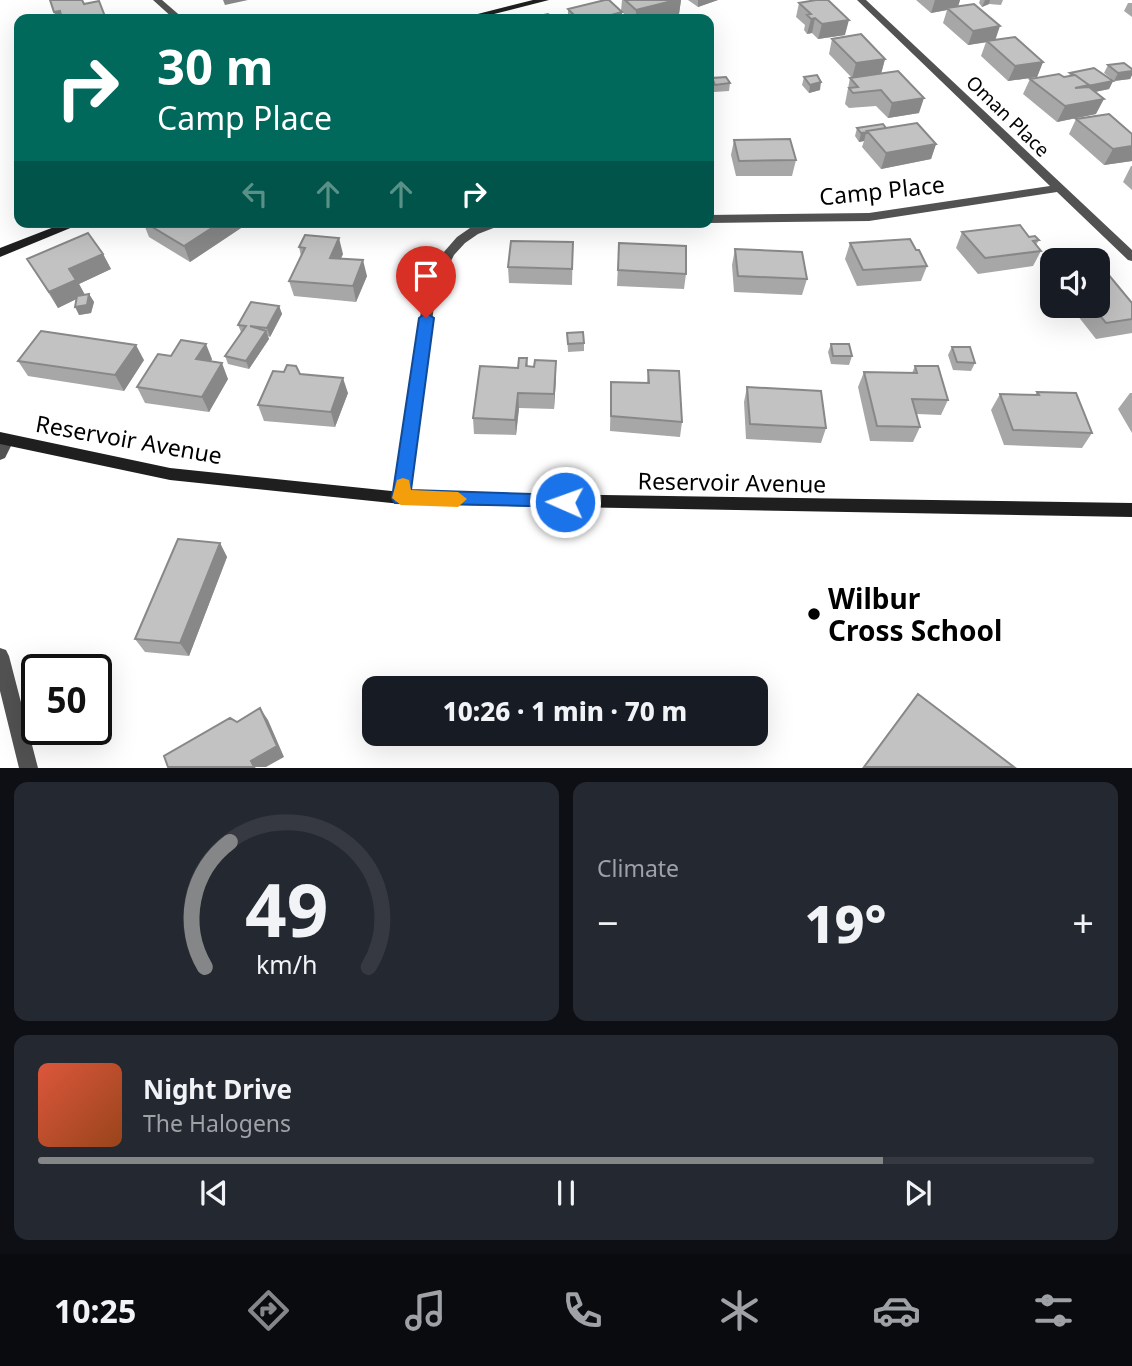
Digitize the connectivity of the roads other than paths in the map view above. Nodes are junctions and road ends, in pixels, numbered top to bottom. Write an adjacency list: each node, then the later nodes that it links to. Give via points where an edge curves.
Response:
1 (157, 0): 4 (street)
2 (544, 0): 5 (main road)
3 (861, 0): 6 (street, Oman Place)
4 (173, 14)
5 (484, 14)
6 (1059, 188): 7 (street, Camp Place, via 869,217); 11 (street, Oman Place)
7 (714, 219)
8 (64, 228): 10 (main road)
9 (486, 228): 13 (street, via 461,240 449,253 430,291)
10 (0, 253)
11 (1132, 257)
12 (2, 444): 13 (main road, Reservoir Avenue, via 170,474)
13 (401, 498): 14 (main road, Reservoir Avenue)
14 (1132, 510)
15 (0, 656): 16 (street)
16 (29, 768)

